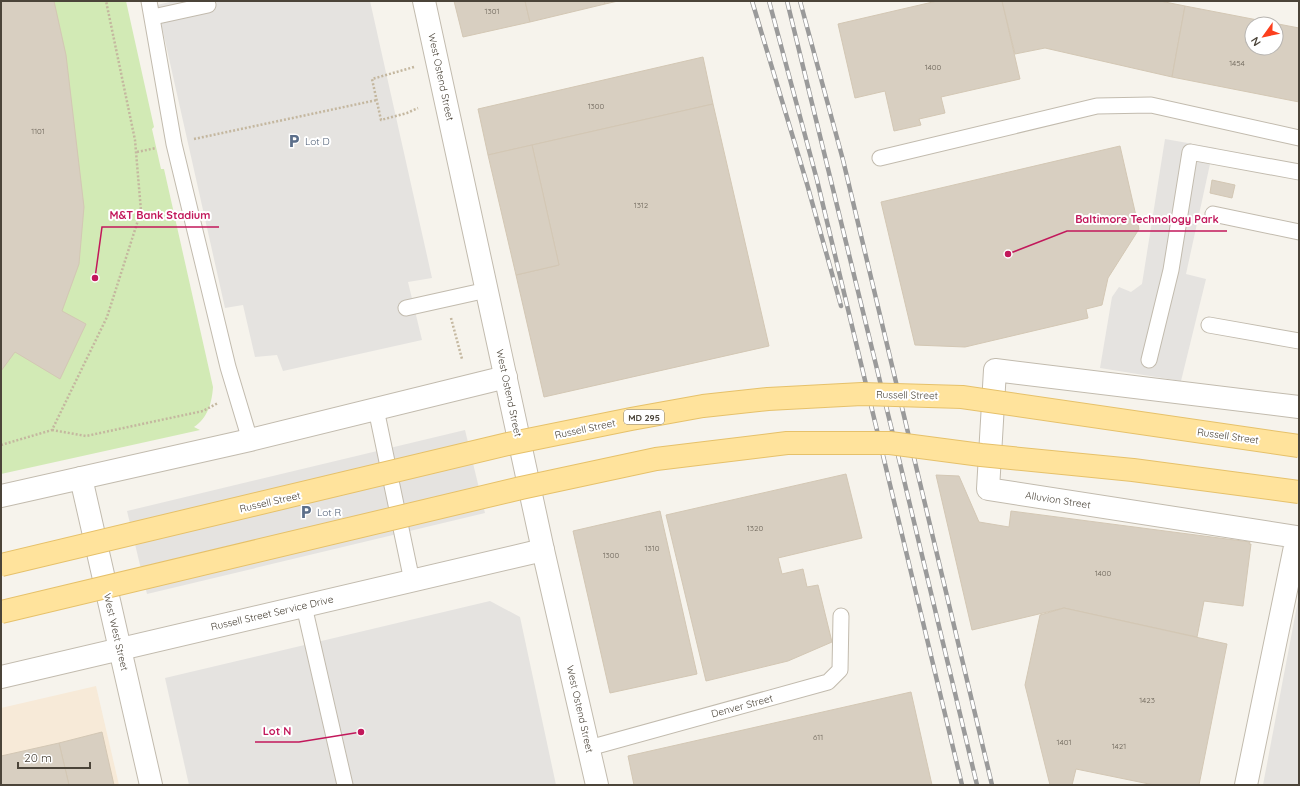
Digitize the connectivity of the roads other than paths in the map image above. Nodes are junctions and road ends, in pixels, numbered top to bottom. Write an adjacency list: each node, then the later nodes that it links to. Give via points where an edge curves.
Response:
1 (149, 1): 4 (lane)
2 (424, 1): 10 (street, West Ostend Street)
3 (208, 5): 4 (lane)
4 (153, 17): 18 (lane, via 174,144 228,367)
5 (1299, 138): 6 (lane, via 1151,105 1097,106)
6 (880, 158)
7 (1299, 172): 14 (lane, via 1190,152 1171,270)
8 (1213, 214): 9 (lane)
9 (1299, 232)
10 (487, 290): 11 (lane); 15 (street, West Ostend Street)
11 (406, 308)
12 (1209, 325): 13 (lane)
13 (1299, 341)
14 (1149, 360)
15 (506, 377): 17 (street); 24 (street, West Ostend Street)
16 (1299, 407): 23 (street, Alluvion Street, via 995,370 988,489)
17 (376, 409): 18 (street); 26 (lane)
18 (250, 440): 20 (street)
19 (1299, 446): 25 (main road, Russell Street / MD 295, bridge, via 962,397 862,394 768,399 703,406 508,444)
20 (81, 478): 22 (street); 30 (street, West West Street)
21 (1299, 492): 28 (main road, bridge, via 1133,470 890,443 787,443 641,462)
22 (1, 496)
23 (1298, 537): 36 (street, Alluvion Street)
24 (543, 550): 26 (street, Russell Street Service Drive); 32 (street, West Ostend Street)
25 (1, 565)
26 (412, 581): 27 (street, Russell Street Service Drive)
27 (304, 606): 30 (street, Russell Street Service Drive); 34 (lane)
28 (1, 612)
29 (841, 616): 32 (lane, Denver Street, via 840,670 828,682)
30 (120, 649): 31 (street, Russell Street Service Drive); 33 (street, West West Street)
31 (1, 677)
32 (589, 748): 35 (street, West Ostend Street)
33 (151, 785)
34 (345, 785)
35 (597, 785)
36 (1246, 785)

